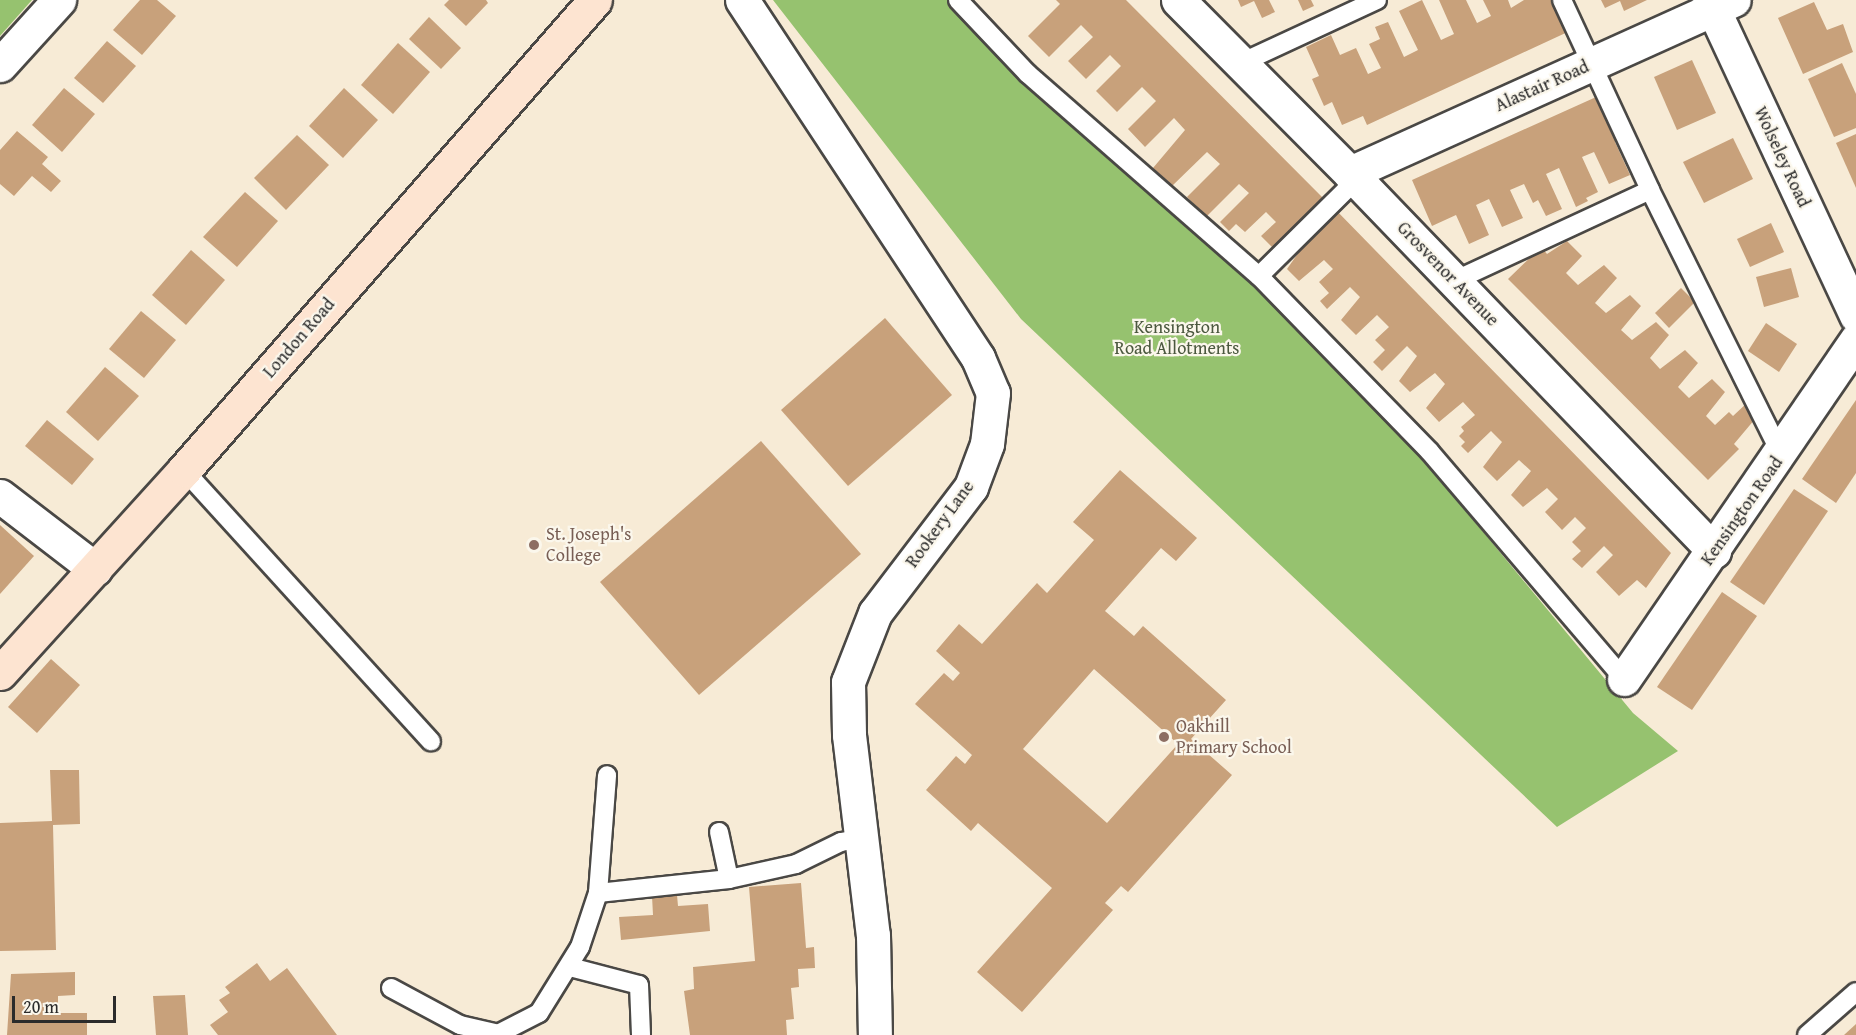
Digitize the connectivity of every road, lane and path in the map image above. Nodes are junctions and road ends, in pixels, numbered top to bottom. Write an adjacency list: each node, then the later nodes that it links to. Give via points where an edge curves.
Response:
1 (59, 0): 11 (street)
2 (595, 0): 19 (main road, London Road)
3 (742, 0): 28 (street, Rookery Lane, via 978,358 993,393 987,444 971,487 875,613 848,682 849,735)
4 (958, 0): 14 (lane, via 1028,74)
5 (1178, 0): 9 (street, Grosvenor Avenue)
6 (1377, 0): 9 (lane)
7 (1562, 0): 10 (lane)
8 (1719, 3): 10 (street, Alastair Road); 16 (street, Wolseley Road)
9 (1240, 63): 12 (street, Grosvenor Avenue)
10 (1592, 64): 12 (street, Alastair Road); 13 (lane)
11 (0, 65)
12 (1354, 176): 14 (lane); 15 (street, Grosvenor Avenue)
13 (1650, 190): 15 (lane); 18 (lane)
14 (1259, 276): 24 (lane, via 1430,452)
15 (1454, 280): 21 (street, Grosvenor Avenue)
16 (1856, 315)
17 (1856, 340): 18 (street, Kensington Road)
18 (1781, 454): 21 (street, Kensington Road)
19 (184, 470): 22 (main road, London Road); 25 (lane)
20 (0, 496): 22 (street)
21 (1714, 551): 24 (street, Kensington Road)
22 (95, 569): 23 (main road, London Road)
23 (0, 673)
24 (1624, 679)
25 (431, 741)
26 (607, 775): 30 (lane)
27 (719, 832): 29 (lane)
28 (863, 838): 29 (lane, via 841,842 796,864); 35 (street, Rookery Lane, via 873,935)
29 (729, 879): 30 (lane)
30 (598, 893): 31 (lane)
31 (570, 967): 32 (lane, via 539,1013 498,1034 460,1025); 34 (lane, via 639,985)
32 (391, 988)
33 (1856, 992): 36 (lane)
34 (641, 1035)
35 (875, 1035)
36 (1807, 1035)

